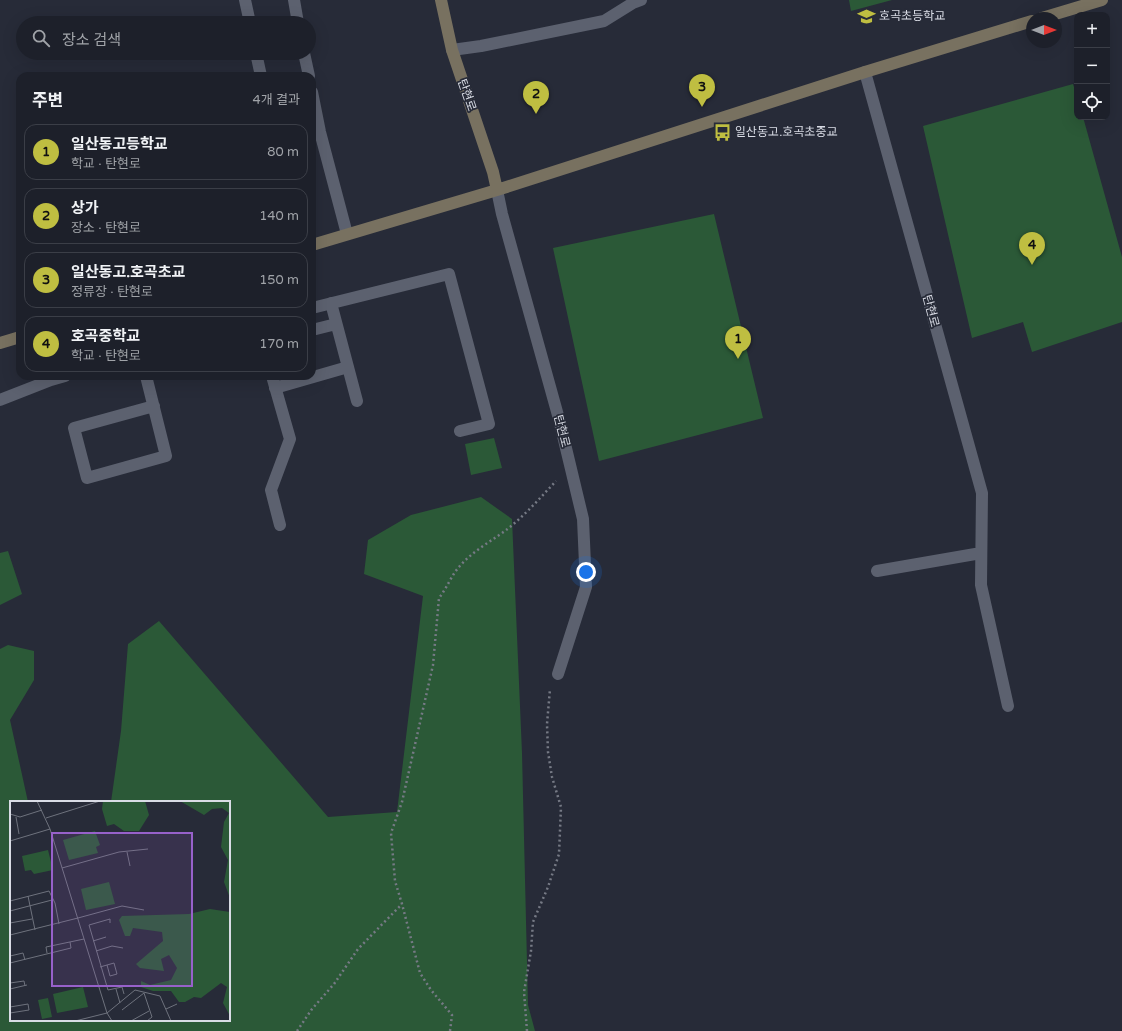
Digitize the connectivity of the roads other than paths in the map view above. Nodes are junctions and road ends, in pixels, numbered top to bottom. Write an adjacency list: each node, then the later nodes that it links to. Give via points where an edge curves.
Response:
1 (245, 0): 7 (street)
2 (294, 0): 8 (street)
3 (441, 0): 10 (main road, 탄현로)
4 (1102, 0): 6 (main road)
5 (636, 1): 10 (street, via 604,21)
6 (1062, 12)
7 (248, 16)
8 (297, 16)
9 (1026, 23): 15 (main road)
10 (452, 50): 17 (main road, 탄현로)
11 (258, 60): 13 (street)
12 (306, 60): 14 (street)
13 (260, 72)
14 (308, 72)
15 (865, 72): 17 (main road); 37 (street, 탄현로, via 982,493)
16 (316, 133): 18 (street)
17 (497, 190): 18 (main road); 39 (street, 탄현로, via 559,419 583,519 586,587)
18 (347, 234): 19 (main road)
19 (316, 244)
20 (331, 303): 21 (street); 22 (street); 35 (street, via 449,274 489,424)
21 (316, 307)
22 (336, 324): 23 (street); 26 (street)
23 (316, 329)
24 (16, 338): 25 (main road)
25 (0, 343)
26 (348, 367): 27 (street); 33 (street)
27 (316, 373)
28 (46, 380): 32 (street)
29 (147, 380): 34 (street)
30 (284, 380): 31 (street)
31 (274, 382): 36 (street, via 290,439 272,490)
32 (0, 400)
33 (357, 401)
34 (154, 406): 34 (street, via 166,456 87,478 74,428)
35 (460, 431)
36 (280, 525)
37 (981, 553): 38 (street); 40 (street, 탄현로, via 981,585)
38 (878, 571)
39 (558, 674)
40 (1008, 706)

